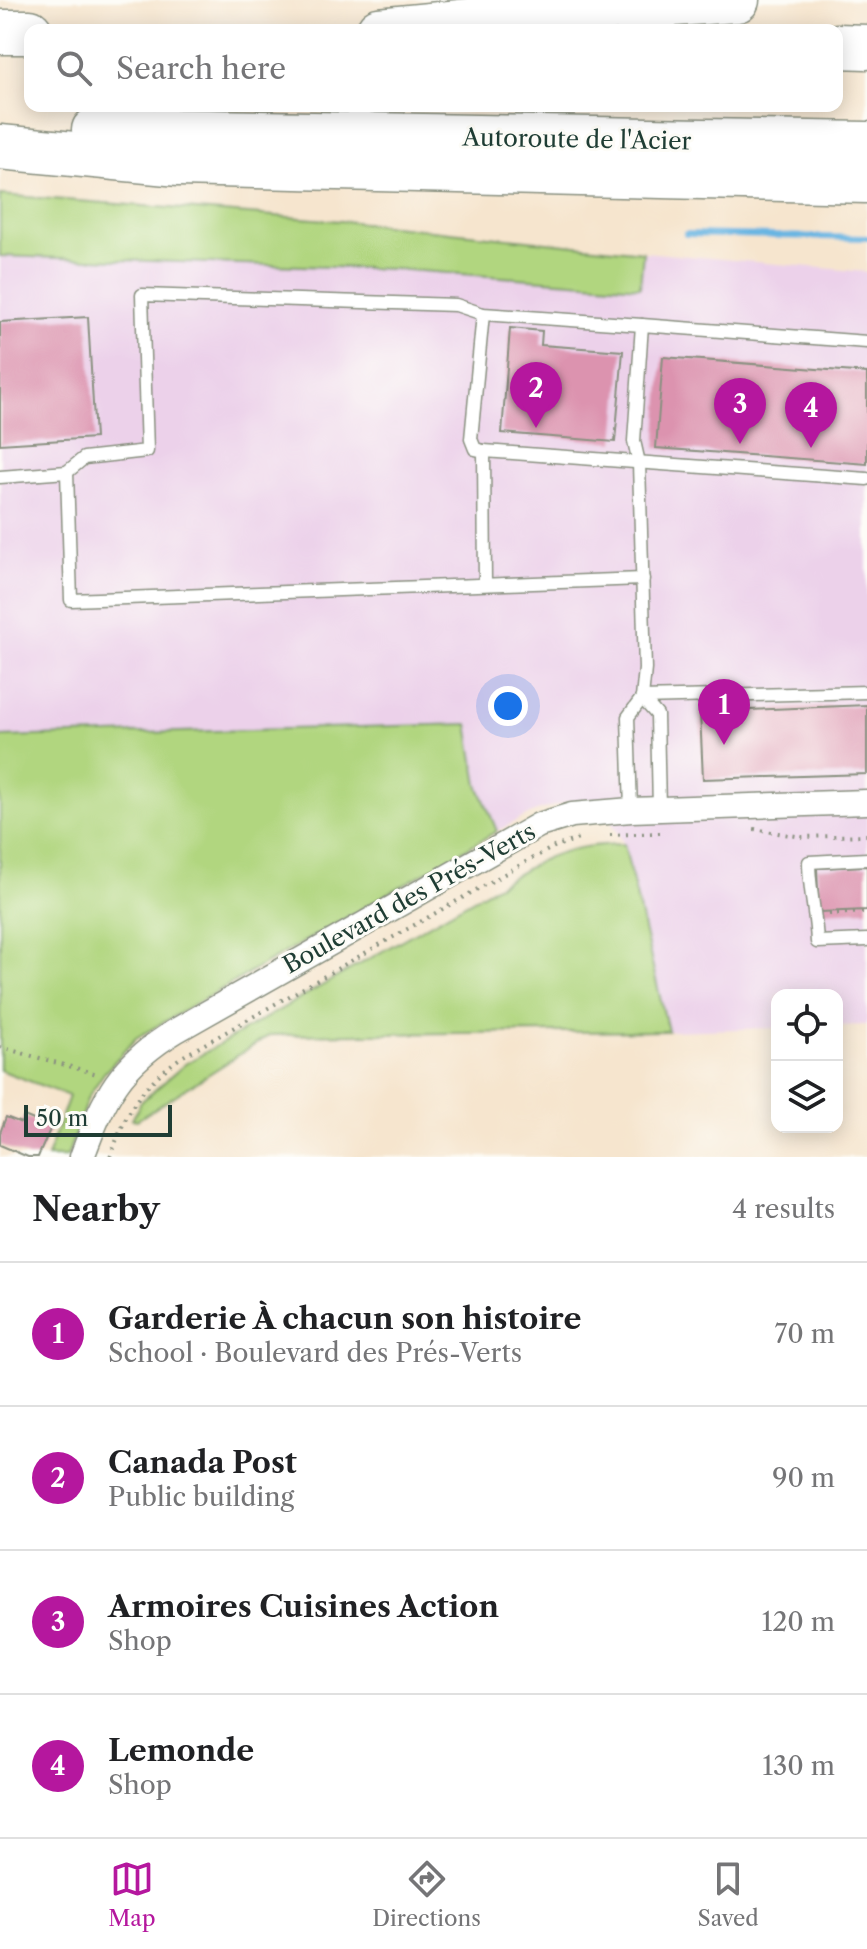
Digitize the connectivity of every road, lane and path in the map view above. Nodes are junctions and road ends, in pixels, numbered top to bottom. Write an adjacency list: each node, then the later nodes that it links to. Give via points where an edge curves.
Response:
1 (737, 0): 2 (highway)
2 (439, 24)
3 (0, 32): 4 (highway)
4 (24, 32)
5 (843, 46): 6 (highway)
6 (867, 47)
7 (0, 129): 8 (highway, Autoroute de l'Acier)
8 (867, 144)
9 (0, 147): 10 (highway, via 179,164)
10 (867, 181)
11 (483, 314): 12 (lane); 14 (lane, via 471,439 475,449); 16 (lane, via 456,305 142,295 147,451 84,458)
12 (642, 325): 13 (lane); 15 (lane, via 634,441)
13 (867, 342)
14 (484, 451): 15 (lane); 20 (lane)
15 (639, 463): 18 (lane); 19 (lane)
16 (67, 472): 17 (lane); 20 (lane, via 71,600)
17 (0, 477)
18 (867, 479)
19 (643, 579): 20 (lane); 22 (lane)
20 (485, 583)
21 (867, 692): 22 (lane)
22 (642, 698): 24 (lane, via 657,715); 25 (lane, via 628,717)
23 (867, 802): 24 (street, Boulevard des Prés-Verts)
24 (659, 809): 25 (street, Boulevard des Prés-Verts)
25 (631, 810): 36 (street, Boulevard des Prés-Verts, via 572,815 528,830 177,1030 143,1053)
26 (752, 829): 28 (path, via 802,837)
27 (671, 832): 30 (path)
28 (867, 835)
29 (592, 836): 38 (path, Boulevard des Prés-Verts, via 529,860 180,1058 137,1096)
30 (605, 836)
31 (867, 859): 34 (lane, via 809,862 817,942)
32 (867, 912): 33 (path, via 826,915)
33 (825, 924)
34 (867, 940)
35 (0, 1047): 36 (path)
36 (118, 1079): 37 (street, Boulevard des Prés-Verts)
37 (82, 1157)
38 (110, 1157)

